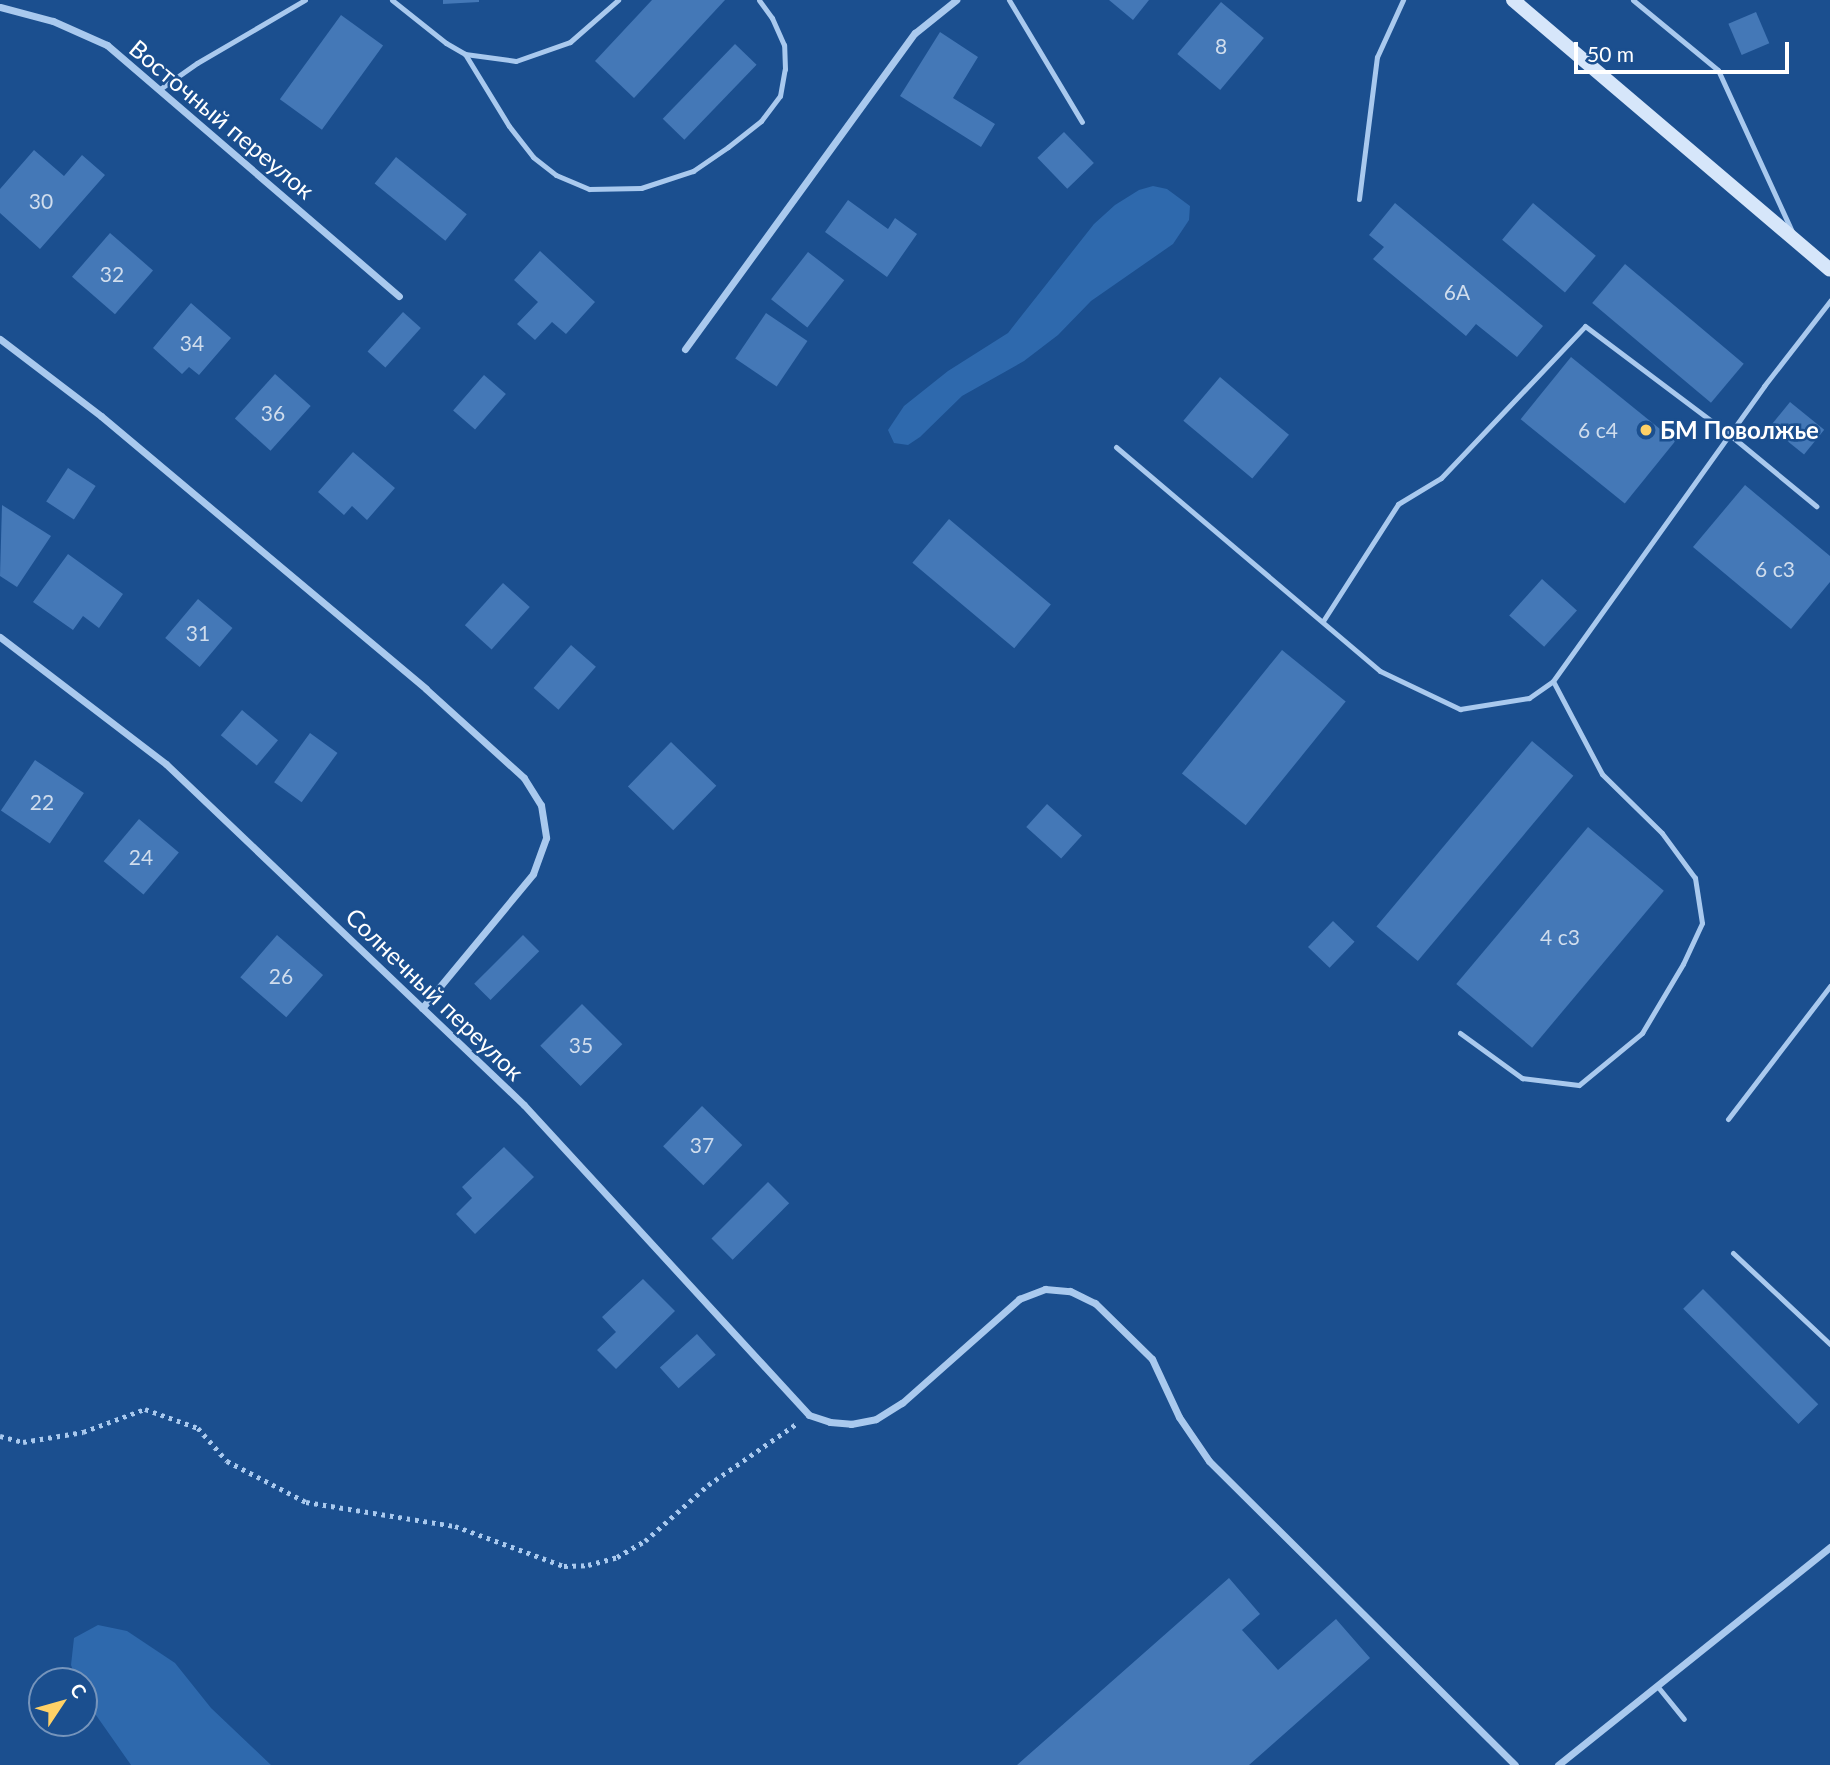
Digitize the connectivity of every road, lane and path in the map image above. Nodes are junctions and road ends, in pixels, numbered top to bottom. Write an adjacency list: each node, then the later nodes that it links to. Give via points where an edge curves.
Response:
1 (305, 0): 12 (lane)
2 (392, 0): 11 (lane)
3 (618, 0): 11 (lane, via 570,42 529,58 493,60)
4 (759, 0): 11 (lane, via 784,45 780,96 761,121 693,171 641,188 589,189 533,157)
5 (956, 0): 20 (street, via 915,33)
6 (1009, 0): 13 (lane)
7 (1403, 0): 14 (lane, via 1377,57)
8 (1513, 0): 15 (main road)
9 (1633, 0): 15 (lane, via 1717,70)
10 (0, 7): 12 (street, Восточный переулок, via 53,20 107,46)
11 (465, 54)
12 (160, 89): 17 (street, Восточный переулок)
13 (1082, 122)
14 (1359, 199)
15 (1798, 243): 16 (main road)
16 (1830, 270)
17 (399, 296)
18 (1830, 301): 21 (lane)
19 (0, 339): 28 (street, via 101,416 524,778 541,805 546,838 533,874)
20 (685, 349)
21 (1730, 435): 23 (lane); 24 (lane, via 1585,326 1441,478 1398,504); 26 (lane)
22 (1116, 447): 24 (lane)
23 (1816, 506)
24 (1323, 621): 26 (lane, via 1380,671 1460,709 1529,698)
25 (0, 637): 28 (street, Солнечный переулок, via 166,764)
26 (1553, 681): 29 (lane, via 1602,774 1662,833 1695,878 1702,923 1684,964 1642,1033 1579,1085 1522,1079)
27 (1830, 986): 30 (lane)
28 (422, 1008): 33 (street, Солнечный переулок, via 524,1105)
29 (1460, 1033)
30 (1728, 1119)
31 (1733, 1253): 32 (lane)
32 (1830, 1344)
33 (809, 1415): 34 (path, via 708,1485 645,1541 617,1557 564,1566 455,1526 306,1502 227,1461 198,1428 145,1409 83,1432 23,1442); 38 (street, via 851,1424 876,1419 902,1403 1019,1299 1045,1289 1070,1291 1095,1303 1152,1359 1180,1417 1209,1461)
34 (0, 1436)
35 (1830, 1547): 36 (street)
36 (1658, 1687): 37 (lane); 39 (street)
37 (1684, 1719)
38 (1515, 1765)
39 (1558, 1765)

